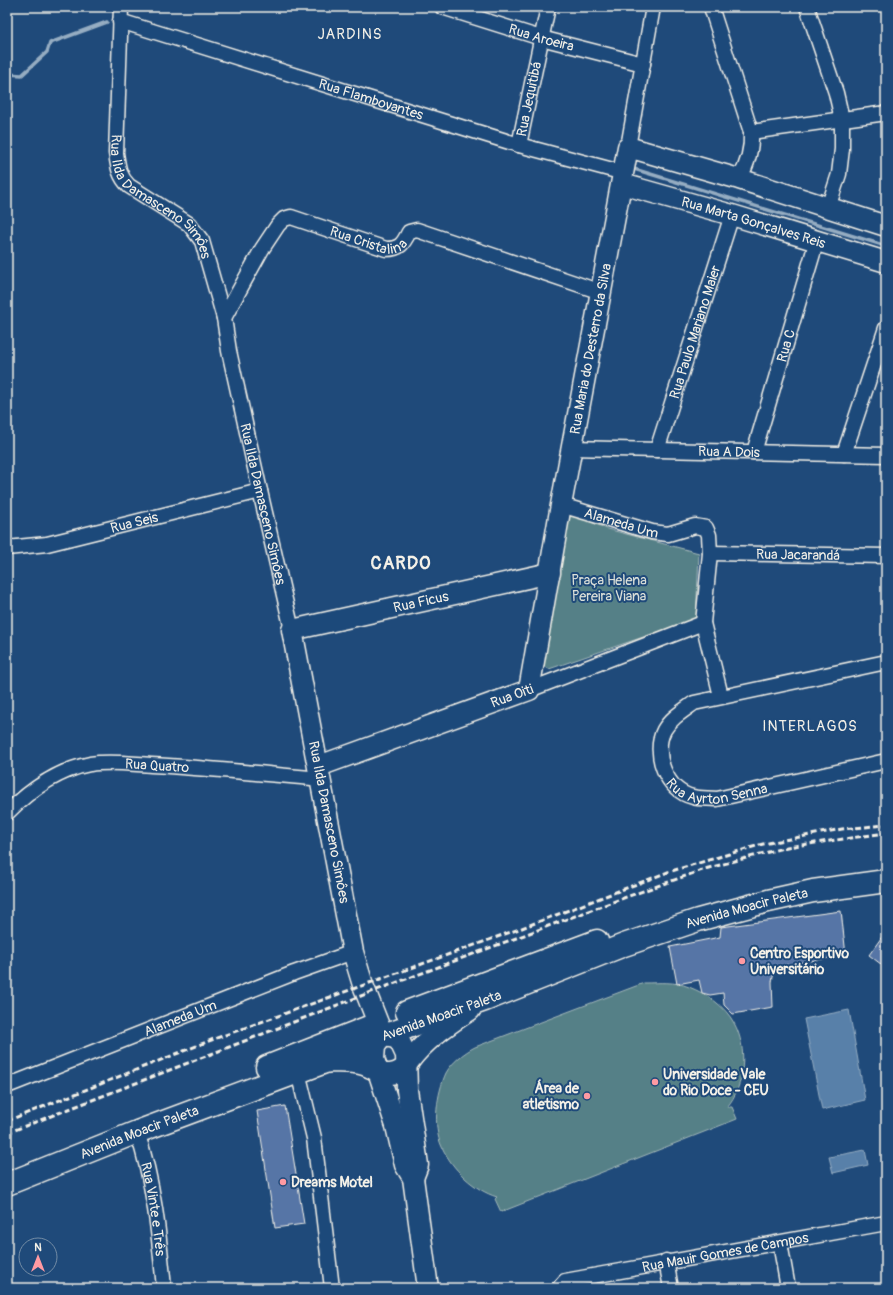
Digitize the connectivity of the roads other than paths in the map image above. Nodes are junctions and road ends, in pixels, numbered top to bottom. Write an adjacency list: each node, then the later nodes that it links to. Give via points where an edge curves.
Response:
1 (121, 7): 7 (street, Rua Ilda Damasceno Simôes)
2 (442, 7): 8 (street, Rua Aroeira)
3 (548, 7): 8 (street, Rua Jequitibá)
4 (653, 7): 9 (street, Rua Maria do Desterro da Silva)
5 (711, 7): 12 (street)
6 (807, 7): 11 (street, via 836,93)
7 (120, 22): 13 (street, Rua Flamboyantes); 23 (street, Rua Ilda Damasceno Simôes, via 116,153 118,169 122,179 129,186 196,231 202,241)
8 (541, 38): 9 (street, Rua Aroeira); 13 (street, Rua Jequitibá)
9 (643, 64): 14 (street, Rua Maria do Desterro da Silva)
10 (886, 113): 11 (street)
11 (842, 120): 12 (street); 17 (street, via 839,174)
12 (751, 132): 16 (street, via 750,154)
13 (519, 145): 15 (street, Rua Flamboyantes)
14 (628, 147): 15 (street, Rua Maria do Desterro da Silva); 16 (street)
15 (623, 178): 18 (street, Rua Marta Gonçalves Reis); 22 (street, Rua Maria do Desterro da Silva)
16 (740, 179): 17 (street)
17 (828, 208): 19 (street)
18 (732, 215): 20 (street, Rua Marta Gonçalves Reis); 26 (street, Rua Paulo Mariano Maier)
19 (886, 226)
20 (817, 240): 21 (street, Rua Marta Gonçalves Reis); 27 (street, Rua C)
21 (886, 262)
22 (601, 292): 23 (street, Rua Cristalina, via 417,230 409,232 400,246 386,249 292,217 284,219 278,225); 25 (street, Rua Maria do Desterro da Silva)
23 (224, 318): 30 (street, Rua Ilda Damasceno Simôes)
24 (886, 328): 28 (street)
25 (571, 448): 26 (street, Rua A Dois); 31 (street, Rua Maria do Desterro da Silva)
26 (657, 450): 27 (street, Rua A Dois)
27 (754, 452): 28 (street, Rua A Dois)
28 (844, 454): 29 (street, Rua A Dois)
29 (886, 454)
30 (260, 491): 32 (street, Rua Seis, via 47,544); 37 (street, Rua Ilda Damasceno Simôes)
31 (560, 505): 33 (street, Alameda Um, via 652,532 668,534 699,526 706,528); 35 (street, Rua Maria do Desterro da Silva)
32 (7, 548)
33 (710, 553): 34 (street, Rua Jacarandá); 36 (street, Alameda Um)
34 (886, 556)
35 (550, 573): 37 (street, Rua Ficus); 39 (street, Rua Maria do Desterro da Silva)
36 (703, 623): 39 (street, Rua Oiti); 40 (street, Alameda Um)
37 (292, 630): 42 (street, Rua Ilda Damasceno Simôes)
38 (886, 662): 40 (street, Rua Ayrton Senna)
39 (529, 690): 42 (street, Rua Oiti)
40 (721, 696): 41 (street, Rua Ayrton Senna, via 694,703 671,720 664,731 659,751 664,773 677,789 692,797 717,799)
41 (886, 760)
42 (320, 772): 43 (street, Rua Quatro, via 90,764 50,780 29,793); 46 (street, Rua Ilda Damasceno Simôes)
43 (7, 812)
44 (886, 867): 48 (main road, Avenida Moacir Paleta, via 844,871 784,882 699,906 568,951)
45 (886, 881): 47 (main road, Avenida Moacir Paleta, via 814,891 698,920 624,945)
46 (353, 952): 48 (street, Rua Ilda Damasceno Simôes); 53 (street, Alameda Um)
47 (485, 1000): 48 (main road, Avenida Moacir Paleta); 50 (street, via 444,1028)
48 (380, 1030): 49 (main road, Avenida Moacir Paleta); 50 (street, via 400,1042 406,1055); 51 (street, via 374,1052); 55 (main road, Avenida Moacir Paleta)
49 (325, 1062): 51 (street, via 353,1063); 52 (main road, Avenida Moacir Paleta)
50 (406, 1065): 51 (street, via 401,1072 383,1074); 56 (street, via 418,1165)
51 (377, 1071): 56 (street, via 396,1126 405,1166)
52 (298, 1072): 54 (main road, Avenida Moacir Paleta); 63 (street, via 314,1138)
53 (7, 1086)
54 (137, 1132): 57 (main road, Avenida Moacir Paleta); 62 (street, Rua Vinte e Três, via 147,1166 159,1231)
55 (7, 1168)
56 (413, 1178): 64 (street)
57 (7, 1184)
58 (886, 1223): 59 (street, Rua Mauir Gomes de Campos)
59 (780, 1243): 60 (street, Rua Mauir Gomes de Campos); 66 (street)
60 (666, 1261): 61 (street, Rua Mauir Gomes de Campos); 65 (street)
61 (562, 1284)
62 (164, 1288)
63 (332, 1288)
64 (428, 1288)
65 (671, 1288)
66 (788, 1288)

